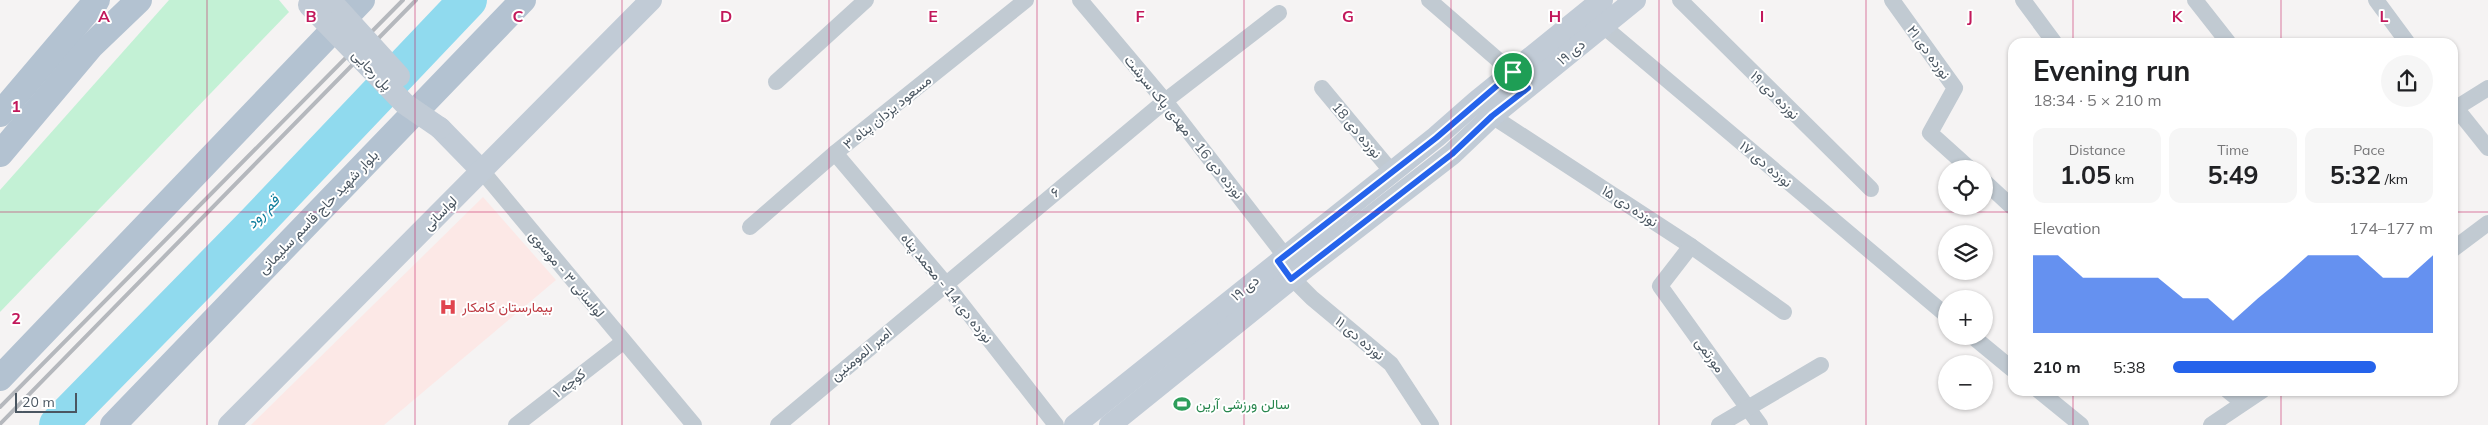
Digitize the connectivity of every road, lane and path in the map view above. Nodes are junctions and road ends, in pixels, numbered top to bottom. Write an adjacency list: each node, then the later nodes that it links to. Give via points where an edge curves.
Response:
1 (98, 0): 26 (main road)
2 (139, 0): 33 (main road, via 91,46)
3 (362, 0): 52 (main road)
4 (523, 0): 59 (main road, بلوار شهید حاج قاسم سلیمانی)
5 (651, 0): 35 (main road, لواسانی)
6 (866, 0): 23 (street)
7 (1026, 0): 32 (street, ۳ مسعود یزدان پناه)
8 (1080, 0): 27 (street, نوزده دی 16 - مهدی پاک سرشت)
9 (1429, 0): 22 (street)
10 (1680, 0): 37 (street, نوزده دی ۱۹)
11 (1892, 0): 34 (street, نوزده دی ۲۱, via 1955,88 1930,133)
12 (2023, 0): 19 (street)
13 (2195, 0): 20 (street)
14 (2376, 0): 21 (street)
15 (314, 2): 35 (main road, پل رجایی, bridge, via 414,93 440,128)
16 (1625, 3): 18 (main road, ۱۹ دی)
17 (1279, 13): 27 (street, ۶)
18 (1598, 13): 22 (main road, ۱۹ دی); 46 (street, نوزده دی ۱۷)
19 (2051, 38)
20 (2225, 38)
21 (2405, 38)
22 (1520, 80): 29 (main road, ۱۹ دی)
23 (776, 82)
24 (1322, 88): 36 (street, نوزده دی 18)
25 (2488, 88): 28 (street)
26 (4, 102)
27 (1166, 102): 44 (street, نوزده دی 16 - مهدی پاک سرشت); 45 (street, ۶)
28 (2458, 104)
29 (1485, 108): 36 (main road, ۱۹ دی, via 1436,138); 42 (street, نوزده دی ۱۵); 44 (main road, ۱۹ دی, via 1452,154)
30 (2458, 111): 31 (street)
31 (2488, 148)
32 (834, 153): 41 (street, ۳ مسعود یزدان پناه); 45 (street, نوزده دی 14 - محمد پناه)
33 (0, 154)
34 (1960, 160)
35 (482, 171): 48 (street, لواسانی ۳ - موسوی); 60 (main road, لواسانی)
36 (1392, 172): 44 (main road, ۱۹ دی)
37 (1871, 189)
38 (1993, 189): 39 (street)
39 (2008, 203)
40 (2488, 223): 43 (street)
41 (750, 227)
42 (1691, 246): 47 (street, نوزده دی ۱۵); 57 (street, مورتمی, via 1660,286)
43 (2458, 246)
44 (1285, 265): 65 (main road, ۱۹ دی); 66 (main road, ۱۹ دی); 67 (street, نوزده دی ۱۱, via 1391,364)
45 (945, 284): 63 (street, امیر المومنین); 64 (street, نوزده دی 14 - محمد پناه)
46 (1938, 308)
47 (1784, 312)
48 (623, 342): 61 (street, کوچه ۱); 62 (street, لواسانی ۳ - موسوی)
49 (1983, 345): 51 (street)
50 (1820, 365): 57 (street)
51 (2008, 366)
52 (0, 378)
53 (2045, 396): 70 (street)
54 (2235, 396): 56 (street)
55 (2254, 396): 56 (street)
56 (2243, 403): 58 (street)
57 (1749, 409): 68 (street); 69 (street, مورتمی)
58 (2221, 422)
59 (113, 425)
60 (229, 425)
61 (516, 425)
62 (694, 425)
63 (778, 425)
64 (1056, 425)
65 (1075, 425)
66 (1110, 425)
67 (1431, 425)
68 (1719, 425)
69 (1760, 425)
70 (2081, 425)

